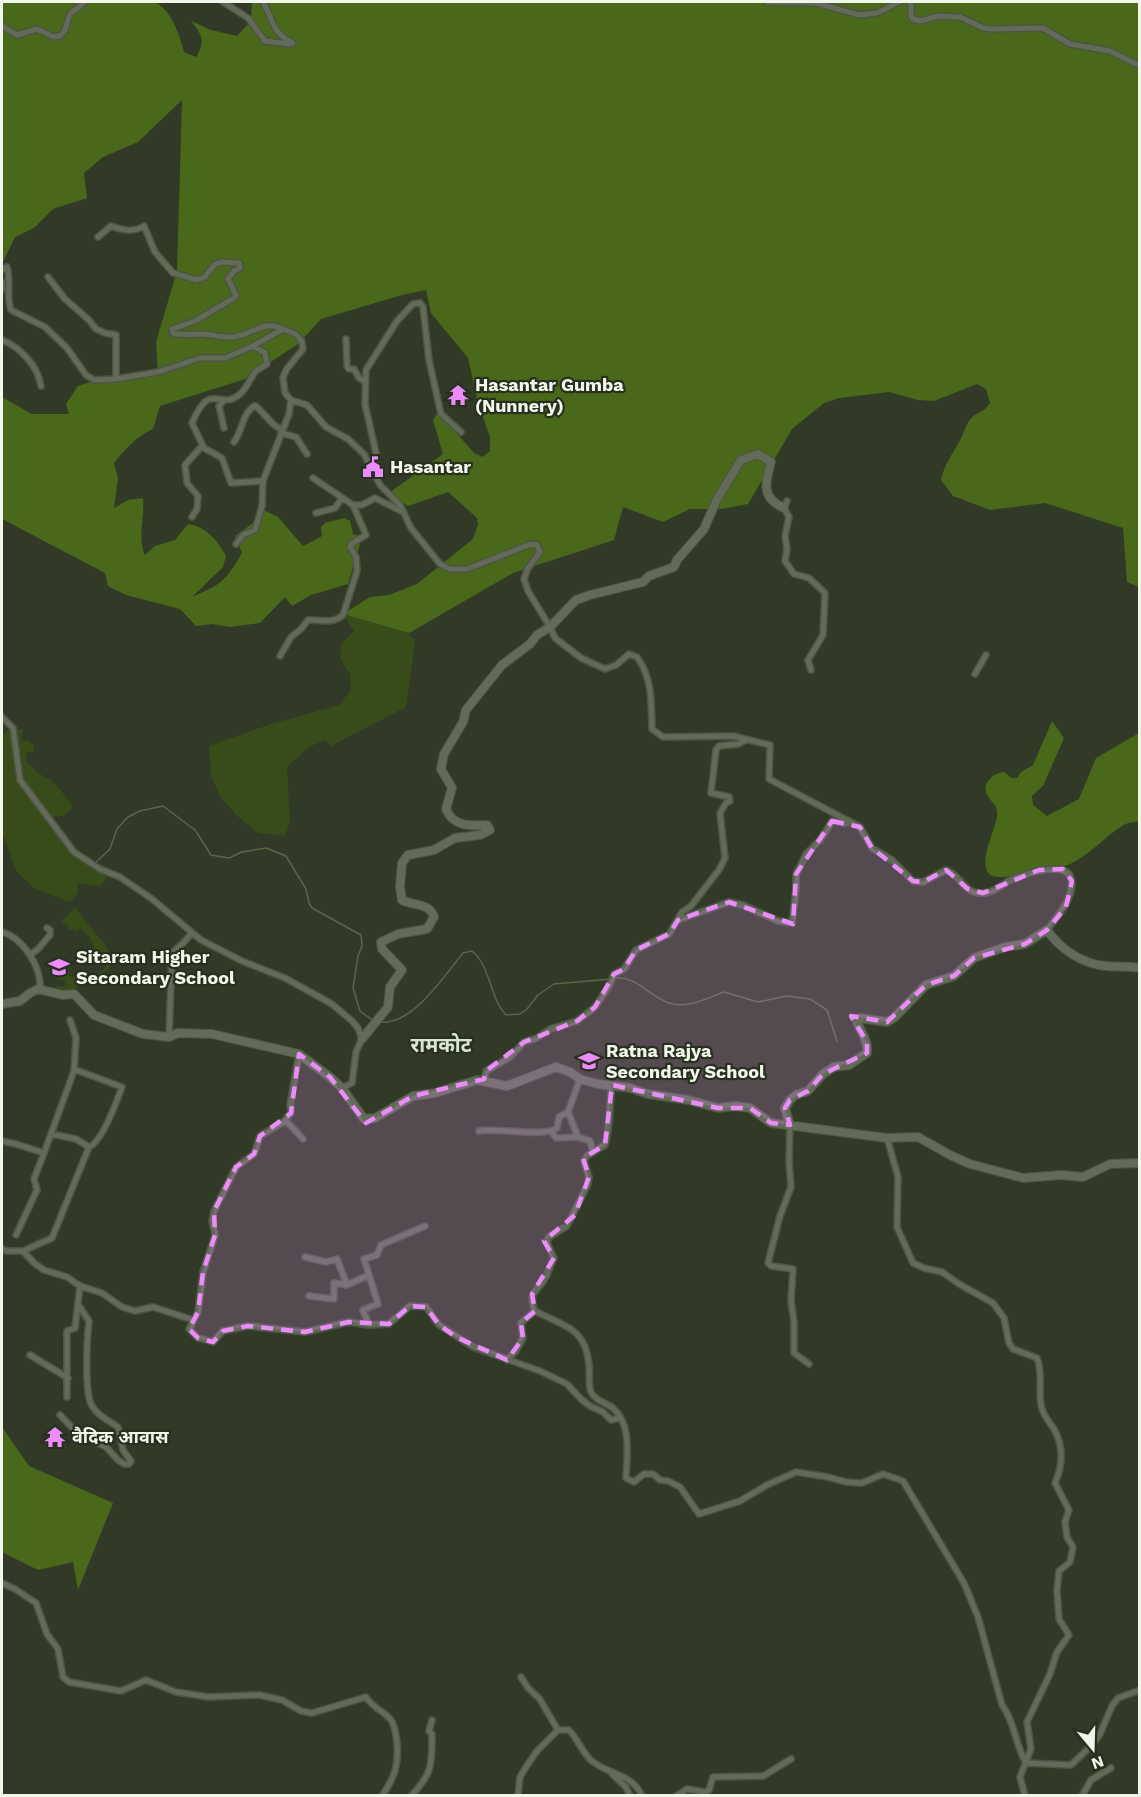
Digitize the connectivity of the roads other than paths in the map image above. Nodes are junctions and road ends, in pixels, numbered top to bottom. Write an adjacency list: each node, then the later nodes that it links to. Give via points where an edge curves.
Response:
1 (85, 2): 7 (street, via 70,14 60,36 37,29 17,35)
2 (223, 2): 3 (street, via 248,18 265,41 293,43 272,26)
3 (263, 2)
4 (767, 2): 5 (street, via 816,3 859,15 877,13)
5 (899, 2)
6 (911, 2): 8 (street, via 911,16 915,20 948,16 983,28 1043,28 1070,45 1110,51)
7 (2, 26)
8 (1140, 66)
9 (98, 237): 14 (street, via 111,226 128,230 144,226 165,265 173,273 197,280 220,262 239,263 240,268 228,279 234,298 195,321 172,329 172,333 235,337 264,325)
10 (2, 270): 18 (street, via 7,267 10,278 11,310 45,327 89,378)
11 (48, 277): 18 (street, via 96,329 116,335)
12 (2, 282): 13 (street)
13 (2, 290)
14 (283, 329): 17 (street); 22 (street, via 296,334 303,349 283,378 285,393)
15 (346, 339): 19 (street, via 347,368 354,369)
16 (2, 340): 20 (street, via 34,366)
17 (253, 346): 18 (street, via 225,358 200,358 158,372); 21 (street, via 265,353 267,364 257,370 242,392)
18 (116, 379)
19 (365, 382): 25 (street, via 366,369 397,321 413,304 420,303 441,414); 29 (street, via 365,404 376,453)
20 (41, 386)
21 (224, 400): 23 (street, via 219,406); 27 (street, via 210,398 197,412 192,426)
22 (291, 400): 24 (street); 29 (street, via 307,405 326,427 356,446)
23 (224, 428)
24 (281, 431): 26 (street, via 254,406 243,418); 28 (street, via 296,437); 31 (street)
25 (461, 432)
26 (234, 442)
27 (202, 446): 31 (street, via 222,458 231,483); 37 (street, via 184,465 187,484 198,496 198,509)
28 (307, 454)
29 (374, 470): 36 (street, via 380,485)
30 (313, 478): 32 (street)
31 (263, 481): 38 (street, via 262,506 255,530 243,535)
32 (342, 498): 34 (street); 35 (street, via 335,508)
33 (786, 504): 39 (street, via 774,504 767,496 771,462 758,454 741,460 704,529 674,567 643,582 576,600); 42 (street, via 789,516 785,561 794,574 809,578 822,589 825,598 823,635 808,660)
34 (353, 505): 36 (street, via 362,506 375,498); 41 (street, via 366,535 350,547 358,565 344,615 327,622 308,620)
35 (316, 513)
36 (405, 513): 39 (street, via 411,528 444,568 467,569 537,545 540,552 524,579)
37 (192, 518)
38 (236, 544)
39 (550, 627): 45 (street, via 555,638 581,658 605,669 629,654 637,657 648,676 652,729 663,737 733,736); 58 (street, via 502,665 481,689 444,754 441,769 452,788 447,813 456,822 487,825 490,830 455,838 434,850 403,859 402,900 428,907 434,916 427,929 398,934 381,942 382,949 402,970 390,987 388,1007)
40 (986, 655): 43 (street)
41 (280, 656)
42 (811, 670)
43 (975, 674)
44 (2, 717): 51 (street, via 13,728 20,780 74,852 120,877)
45 (746, 740): 46 (street, via 770,745 769,780); 47 (street, via 716,750 711,793 729,797 730,801 720,813 725,858)
46 (849, 821): 47 (street, via 832,821 806,854 796,874 792,923 729,902); 49 (street, via 860,826 872,848 892,860 913,881 923,882 946,870 968,889 983,893 1040,870 1063,869 1070,873 1072,881 1066,907)
47 (678, 920): 62 (street, via 669,934 636,950 624,969 614,974 595,1007 577,1022 524,1042 510,1057 486,1071)
48 (47, 928): 52 (street, via 50,935)
49 (1047, 930): 53 (street, via 1068,951 1087,962); 67 (street, via 1025,944 974,958 954,976 926,985 887,1022 860,1018 857,1021 867,1042 867,1053 849,1065 834,1067 808,1091 790,1100 785,1108)
50 (2, 932): 52 (street)
51 (192, 933): 57 (street, via 172,952); 58 (street, via 223,953 285,978 332,1004 358,1028)
52 (30, 955): 54 (street, via 41,981)
53 (1140, 968)
54 (40, 990): 55 (street, via 20,1001); 57 (street, via 74,994 94,1015 143,1034)
55 (2, 1004)
56 (70, 1020): 60 (street, via 76,1038)
57 (170, 1037): 59 (street, via 212,1034)
58 (362, 1040): 64 (street, via 356,1052 352,1083)
59 (299, 1054): 64 (street); 66 (street, via 291,1113)
60 (74, 1071): 70 (street); 75 (street, via 122,1087 96,1143)
61 (580, 1079): 62 (street, via 556,1067 507,1086); 63 (street); 65 (street)
62 (484, 1081): 64 (street, via 469,1081 413,1096 367,1120)
63 (612, 1085): 67 (street, via 718,1108 750,1108 771,1123); 76 (street, via 609,1132 605,1145)
64 (342, 1088)
65 (568, 1112): 69 (street); 71 (street)
66 (283, 1122): 73 (street); 90 (street, via 260,1136 254,1154 236,1167 214,1211 215,1235)
67 (790, 1125): 72 (street); 94 (street, via 791,1187 768,1263 793,1269 794,1353)
68 (478, 1131): 69 (street)
69 (551, 1131): 71 (street, via 556,1138)
70 (51, 1134): 75 (street); 77 (street)
71 (578, 1137): 76 (street, via 590,1141)
72 (887, 1138): 78 (street, via 918,1137 970,1164 1023,1178 1083,1177 1110,1164); 105 (street, via 898,1177 897,1227 913,1263 942,1272 993,1303 1004,1318 1013,1349 1036,1358 1041,1369 1041,1408 1062,1451 1055,1483 1069,1510 1065,1522 1073,1547 1070,1562 1059,1571 1057,1591 1059,1619 1069,1635 1057,1652 1027,1722 1031,1749)
73 (303, 1139)
74 (2, 1141): 77 (street)
75 (89, 1147): 82 (street, via 52,1238)
76 (593, 1152): 89 (street, via 584,1161 589,1177 575,1215 567,1226 549,1237 554,1258 543,1282 532,1294)
77 (44, 1153): 80 (street, via 34,1179 37,1190)
78 (1140, 1163)
79 (425, 1226): 84 (street, via 381,1245 377,1255 364,1259)
80 (16, 1235)
81 (2, 1249): 82 (street)
82 (23, 1251): 86 (street, via 44,1270)
83 (305, 1257): 85 (street, via 326,1262 338,1259)
84 (369, 1275): 85 (street); 91 (street, via 378,1304 363,1310)
85 (347, 1285): 87 (street, via 334,1283 334,1299)
86 (80, 1286): 88 (street); 90 (street, via 102,1293 129,1310 153,1307)
87 (309, 1296)
88 (78, 1304): 95 (street, via 75,1328 68,1331); 97 (street, via 89,1321 86,1341 91,1406 118,1427 129,1464 77,1433)
89 (535, 1311): 93 (street, via 521,1323 523,1338); 98 (street, via 579,1334 586,1346 590,1392 614,1409)
90 (193, 1320): 91 (street, via 189,1329 198,1338 213,1342 223,1331 248,1326 305,1332 350,1322)
91 (369, 1325): 93 (street, via 389,1324 410,1306 426,1307 438,1325 456,1337)
92 (30, 1354): 95 (street)
93 (507, 1360): 98 (street, via 554,1376 611,1420)
94 (809, 1364)
95 (68, 1378): 96 (street)
96 (67, 1397)
97 (60, 1415)
98 (619, 1418): 105 (street, via 627,1432 626,1478 634,1482 644,1474 653,1474 680,1486 699,1514 740,1501 796,1473 862,1483 883,1474 903,1481 964,1583 978,1617 1002,1705)
99 (2, 1583): 108 (street, via 36,1603 47,1634 58,1649 63,1677 69,1682 121,1691 146,1680 176,1692 209,1697 259,1695 312,1713 366,1697 392,1720 396,1734 399,1760)
100 (521, 1677): 103 (street)
101 (1140, 1690): 105 (street, via 1118,1698 1096,1740 1071,1765)
102 (432, 1720): 109 (street, via 432,1763 427,1779)
103 (558, 1730): 107 (street, via 569,1730 591,1761); 110 (street, via 526,1767 520,1777)
104 (791, 1759): 113 (street, via 763,1776 712,1777 709,1790 687,1789)
105 (1026, 1763): 114 (street, via 1020,1777)
106 (1111, 1768): 115 (street, via 1091,1780)
107 (611, 1773): 111 (street); 112 (street, via 634,1782)
108 (382, 1796)
109 (411, 1796)
110 (518, 1796)
111 (630, 1796)
112 (642, 1796)
113 (676, 1796)
114 (1025, 1796)
115 (1083, 1796)

